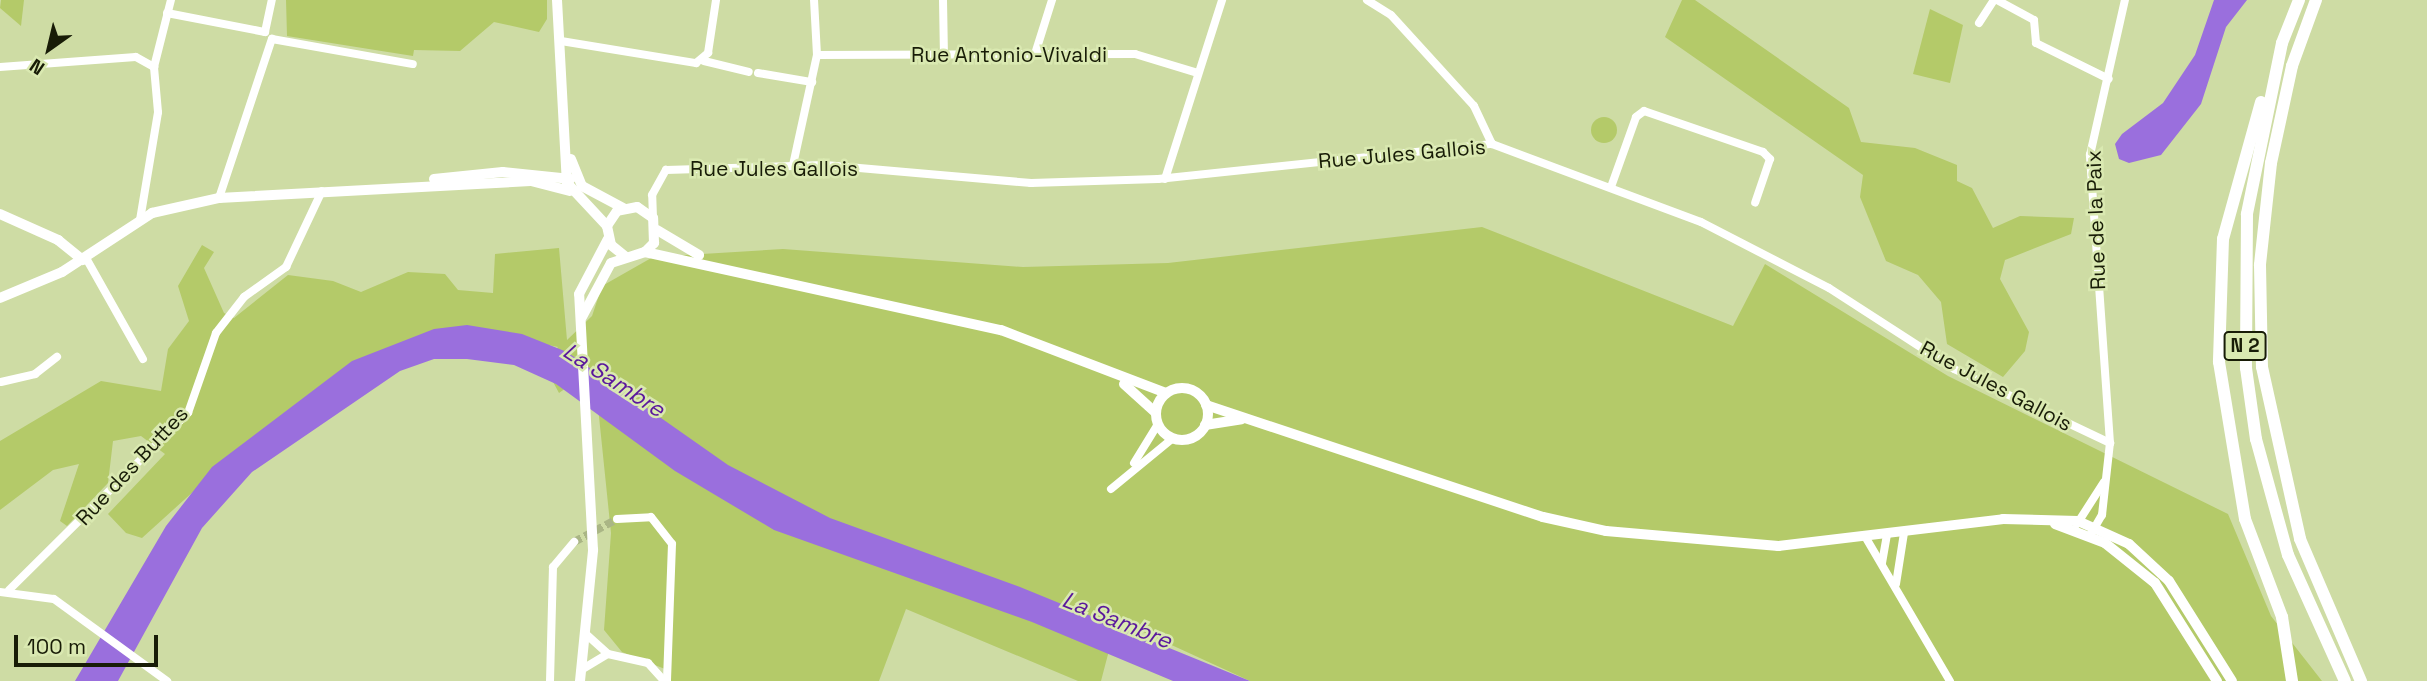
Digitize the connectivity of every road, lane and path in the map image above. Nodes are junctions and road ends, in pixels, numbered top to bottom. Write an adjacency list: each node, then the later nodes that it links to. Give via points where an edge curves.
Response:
1 (171, 0): 15 (street)
2 (272, 0): 18 (street)
3 (557, 0): 19 (main road)
4 (716, 0): 24 (street)
5 (814, 0): 22 (street)
6 (943, 0): 23 (street)
7 (1052, 0): 21 (street)
8 (1222, 0): 28 (street)
9 (1367, 0): 16 (street)
10 (1384, 0): 16 (street)
11 (1996, 0): 17 (street); 29 (street, via 2034,20 2036,43)
12 (2125, 0): 29 (street, Rue de la Paix)
13 (2299, 0): 20 (highway, N 2)
14 (2316, 0): 97 (highway, N 2, via 2292,66 2271,163 2259,265 2262,368 2300,539)
15 (167, 13): 18 (street); 27 (street)
16 (1391, 15): 32 (street, via 1474,106)
17 (1979, 23)
18 (268, 36): 25 (street); 44 (street)
19 (561, 41): 24 (street); 31 (main road)
20 (2282, 43): 95 (highway, via 2242,155 2223,239 2217,314 2229,447 2245,519 2289,643); 96 (highway, N 2, via 2247,214 2246,368 2256,439 2288,555)
21 (1035, 54): 23 (street, Rue Antonio-Vivaldi); 28 (street, Rue Antonio-Vivaldi, via 1135,54)
22 (817, 55): 23 (street, Rue Antonio-Vivaldi); 30 (street)
23 (944, 55)
24 (704, 61): 30 (street)
25 (413, 64)
26 (0, 67): 27 (street, via 136,57)
27 (154, 67): 50 (street, via 158,112)
28 (1198, 73): 36 (street)
29 (2109, 79): 72 (street, Rue de la Paix, via 2090,155)
30 (812, 82): 33 (street)
31 (566, 134): 35 (main road); 39 (main road)
32 (1492, 144): 36 (street, Rue Jules Gallois); 41 (street, Rue Jules Gallois)
33 (793, 165): 36 (street, Rue Jules Gallois, via 1031,183); 40 (street, Rue Jules Gallois, via 666,170)
34 (503, 172): 35 (street); 37 (street, via 501,178); 38 (street)
35 (566, 177): 39 (street); 43 (main road)
36 (1165, 179)
37 (444, 184): 38 (street); 43 (street, via 531,181)
38 (403, 186): 42 (street)
39 (582, 186): 47 (main road)
40 (654, 187): 46 (street); 49 (street)
41 (1611, 187): 45 (street, via 1636,117 1644,111 1763,152 1770,159); 72 (street, Rue Jules Gallois, via 1773,257 1954,369)
42 (322, 191): 44 (street); 85 (street, Rue des Buttes, via 286,267 244,297 216,333 188,413)
43 (570, 191): 51 (main road)
44 (219, 198): 50 (street)
45 (1755, 203)
46 (637, 207): 47 (main road); 49 (main road)
47 (623, 208): 51 (main road)
48 (0, 215): 56 (street, via 58,240)
49 (653, 218): 52 (main road)
50 (140, 220): 56 (street)
51 (607, 226): 53 (main road)
52 (657, 230): 54 (main road); 57 (street, via 680,248)
53 (608, 239): 55 (main road); 59 (main road, via 579,294)
54 (645, 252): 55 (main road); 57 (street)
55 (626, 257): 59 (main road, via 602,273)
56 (85, 259): 58 (street); 61 (street)
57 (766, 275): 63 (street, via 1001,330)
58 (0, 298)
59 (580, 323): 86 (main road, via 593,550)
60 (57, 357): 64 (street, via 35,374)
61 (143, 359)
62 (0, 373): 64 (street)
63 (1109, 373): 65 (street); 67 (street)
64 (0, 383)
65 (1167, 393): 66 (street, via 1189,389); 67 (street)
66 (1206, 405): 68 (street); 70 (street)
67 (1156, 413): 69 (street)
68 (1249, 418): 70 (street); 81 (street, via 1543,517 1606,531 1735,545)
69 (1158, 424): 71 (street); 73 (street)
70 (1205, 425): 71 (street, via 1194,436)
71 (1173, 438): 73 (street)
72 (2110, 443): 74 (street)
73 (1126, 474): 75 (street)
74 (2105, 479): 77 (street); 78 (street)
75 (1111, 489)
76 (617, 519): 91 (street, via 651,517 672,544)
77 (2076, 526): 78 (street); 79 (street, via 2044,520)
78 (2093, 531): 93 (street, via 2155,583); 94 (street, via 2129,544 2169,581)
79 (1904, 533): 80 (street); 84 (street)
80 (1887, 535): 81 (street); 83 (street)
81 (1866, 538): 83 (street)
82 (574, 542): 90 (street, via 553,567)
83 (1882, 564): 84 (street)
84 (1896, 587): 92 (street)
85 (5, 591): 89 (street, via 54,599 144,659)
86 (587, 635): 87 (street); 88 (main road)
87 (608, 653): 88 (street); 91 (street, via 648,663)
88 (580, 675)
89 (167, 681)
90 (550, 681)
91 (665, 681)
92 (1950, 681)
93 (2217, 681)
94 (2232, 681)
95 (2292, 681)
96 (2346, 681)
97 (2361, 681)

